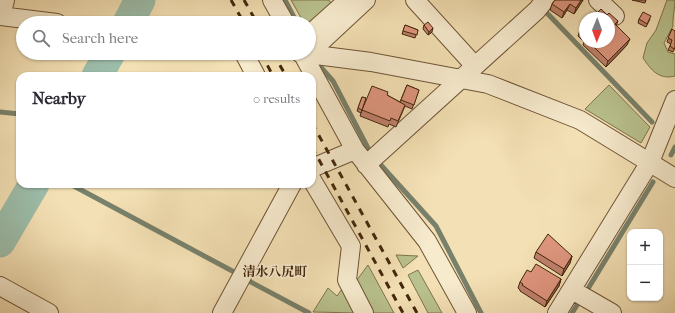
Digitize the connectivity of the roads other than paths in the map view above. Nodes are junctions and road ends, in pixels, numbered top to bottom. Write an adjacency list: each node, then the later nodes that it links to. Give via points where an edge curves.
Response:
1 (272, 0): 10 (street)
2 (348, 0): 11 (street)
3 (366, 0): 12 (street)
4 (415, 0): 16 (street)
5 (598, 0): 8 (street)
6 (536, 3): 16 (street)
7 (2, 11): 9 (street)
8 (611, 12)
9 (25, 16)
10 (281, 16)
11 (316, 29)
12 (316, 43)
13 (316, 54): 20 (street)
14 (248, 60): 17 (street)
15 (309, 60): 18 (street)
16 (475, 66): 20 (street)
17 (254, 72)
18 (315, 72)
19 (316, 74): 22 (street)
20 (462, 78): 23 (street, via 488,84 580,120); 24 (street)
21 (675, 100): 23 (street)
22 (355, 150): 24 (street); 25 (street)
23 (650, 162): 26 (street); 30 (street)
24 (366, 165): 34 (street, via 427,241)
25 (316, 166)
26 (675, 178)
27 (316, 187): 33 (street, via 351,246 347,280)
28 (290, 188): 32 (street)
29 (0, 286): 31 (street)
30 (572, 290): 35 (street); 36 (street)
31 (49, 313)
32 (222, 313)
33 (364, 313)
34 (467, 313)
35 (557, 313)
36 (612, 313)

